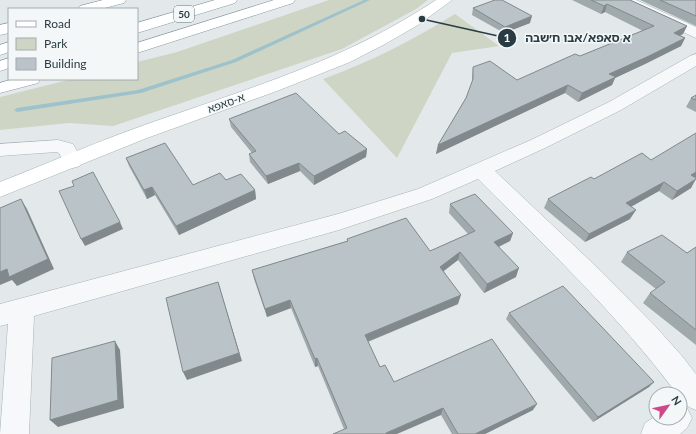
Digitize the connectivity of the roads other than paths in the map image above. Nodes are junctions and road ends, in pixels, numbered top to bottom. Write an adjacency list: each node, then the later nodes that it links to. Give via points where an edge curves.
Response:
1 (119, 0): 6 (main road)
2 (230, 0): 7 (main road, 50)
3 (288, 0): 9 (main road)
4 (445, 0): 14 (main road, א-סאפא, via 384,38 304,75 149,130)
5 (625, 0): 8 (street)
6 (89, 8)
7 (138, 28)
8 (696, 33)
9 (138, 48)
10 (696, 59): 15 (street, via 615,106)
11 (28, 80): 12 (main road)
12 (0, 88)
13 (0, 150): 14 (street, via 58,146 66,149)
14 (73, 161): 16 (main road, א-סאפא)
15 (481, 170): 17 (street, via 425,194 339,222); 18 (street, via 640,326)
16 (0, 190)
17 (11, 312): 22 (street)
18 (696, 396)
19 (696, 403): 20 (street)
20 (688, 410)
21 (666, 426): 23 (street)
22 (14, 434)
23 (656, 434)

